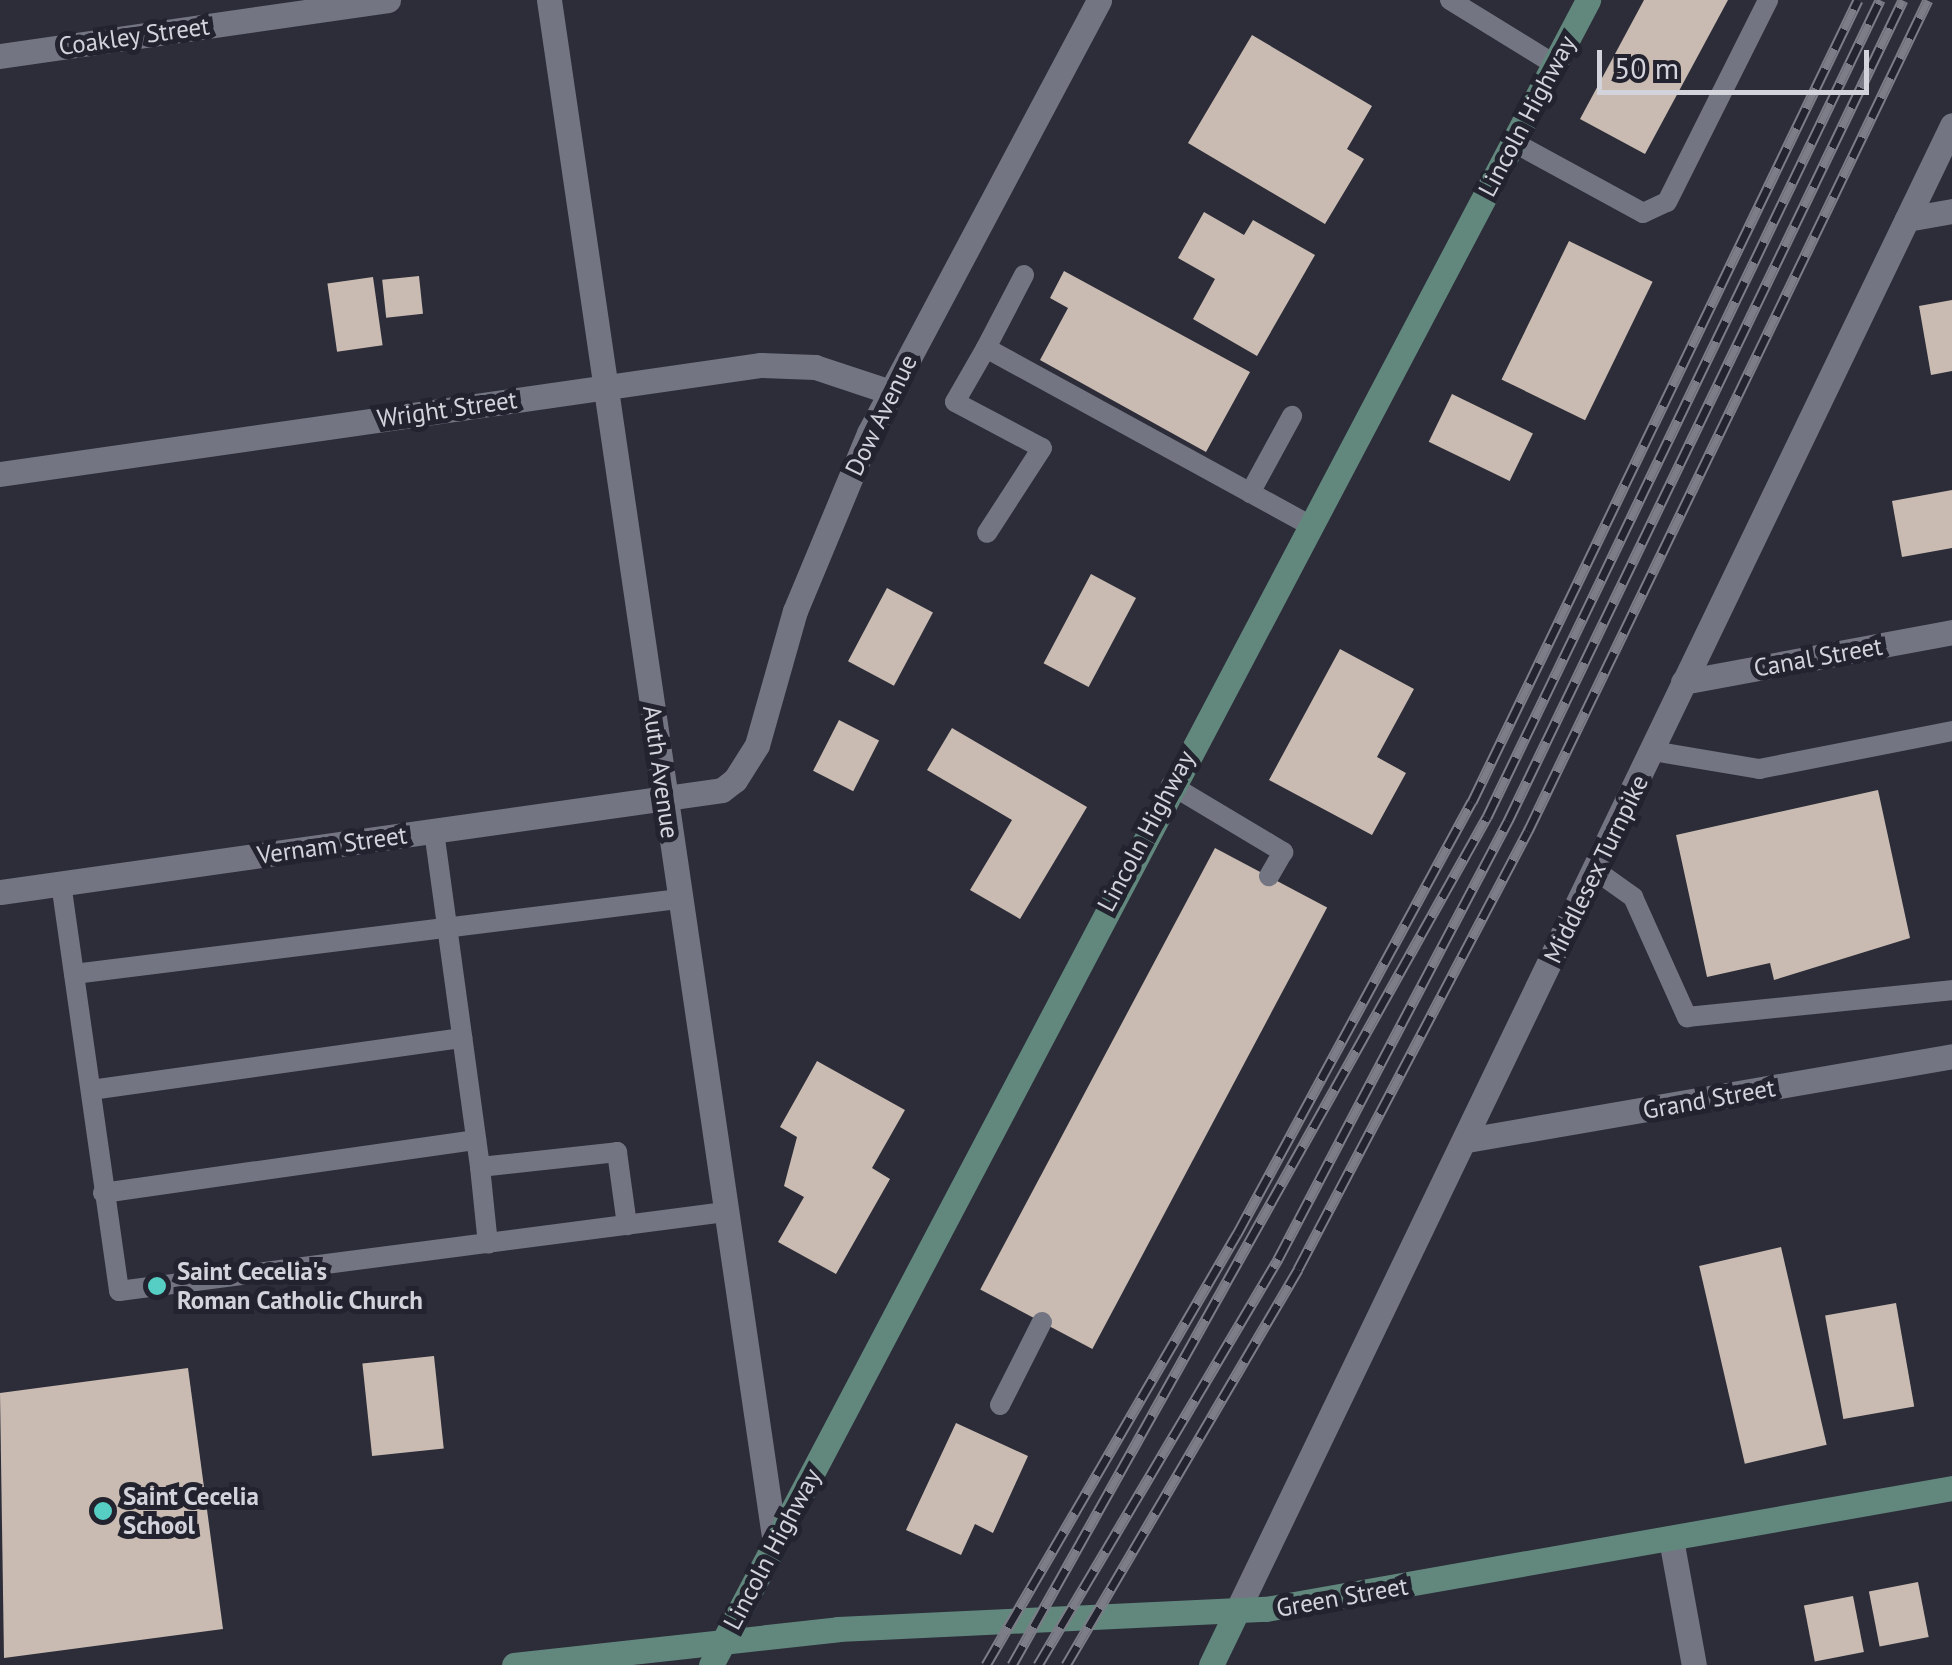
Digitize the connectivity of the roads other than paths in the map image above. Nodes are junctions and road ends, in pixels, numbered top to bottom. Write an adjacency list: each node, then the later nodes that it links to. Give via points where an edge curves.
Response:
1 (388, 0): 7 (street, Coakley Street)
2 (549, 0): 15 (street, Auth Avenue)
3 (1099, 0): 16 (street, Dow Avenue)
4 (1450, 0): 8 (lane)
5 (1588, 0): 8 (main road, Lincoln Highway)
6 (1768, 0): 10 (lane, via 1667,202 1644,213)
7 (0, 56)
8 (1554, 64): 10 (main road, Lincoln Highway)
9 (1952, 124): 12 (street, Middlesex Turnpike)
10 (1512, 142): 20 (main road, Lincoln Highway)
11 (1952, 211): 12 (street)
12 (1907, 220): 23 (street, Middlesex Turnpike)
13 (1024, 274): 14 (lane)
14 (986, 348): 19 (lane); 21 (lane, via 955,402 1042,448)
15 (605, 386): 16 (street, Wright Street, via 790,363); 18 (street, Wright Street); 27 (street, Auth Avenue)
16 (890, 392): 27 (street, Dow Avenue, via 816,556 745,770 722,790)
17 (1292, 416): 19 (lane)
18 (0, 474)
19 (1250, 493): 20 (lane)
20 (1309, 525): 26 (main road, Lincoln Highway)
21 (987, 533)
22 (1952, 632): 23 (street, Canal Street)
23 (1684, 682): 25 (street, Middlesex Turnpike)
24 (1952, 732): 25 (lane, via 1759,769)
25 (1652, 751): 29 (street, Middlesex Turnpike)
26 (1171, 784): 30 (lane, via 1283,852); 51 (main road, Lincoln Highway)
27 (665, 798): 28 (street, Vernam Street); 33 (street, Auth Avenue)
28 (434, 831): 31 (street, Vernam Street); 34 (lane)
29 (1594, 870): 36 (lane, via 1633,897 1686,1017); 41 (street, Middlesex Turnpike)
30 (1269, 876)
31 (61, 883): 32 (street, Vernam Street); 35 (lane)
32 (0, 892)
33 (679, 899): 34 (lane); 44 (street, Auth Avenue)
34 (447, 928): 35 (lane); 37 (lane)
35 (74, 974): 39 (lane)
36 (1952, 990)
37 (462, 1038): 39 (lane); 40 (lane)
38 (1952, 1056): 41 (street, Grand Street)
39 (91, 1090): 43 (lane)
40 (476, 1140): 42 (lane); 43 (lane)
41 (1467, 1140): 52 (street, Middlesex Turnpike)
42 (480, 1167): 45 (lane, via 617,1152); 46 (lane)
43 (103, 1193): 46 (lane, via 120,1291)
44 (725, 1212): 45 (lane); 51 (street, Auth Avenue)
45 (627, 1226): 46 (lane)
46 (488, 1244)
47 (1042, 1322): 48 (lane)
48 (1000, 1405)
49 (1952, 1488): 50 (main road, Green Street)
50 (1671, 1539): 52 (main road, Green Street); 57 (street)
51 (775, 1544): 53 (main road, Lincoln Highway)
52 (1236, 1613): 53 (main road, Green Street); 56 (main road)
53 (724, 1641): 54 (main road, Green Street); 55 (main road, Lincoln Highway)
54 (514, 1665)
55 (712, 1665)
56 (1211, 1665)
57 (1694, 1665)

